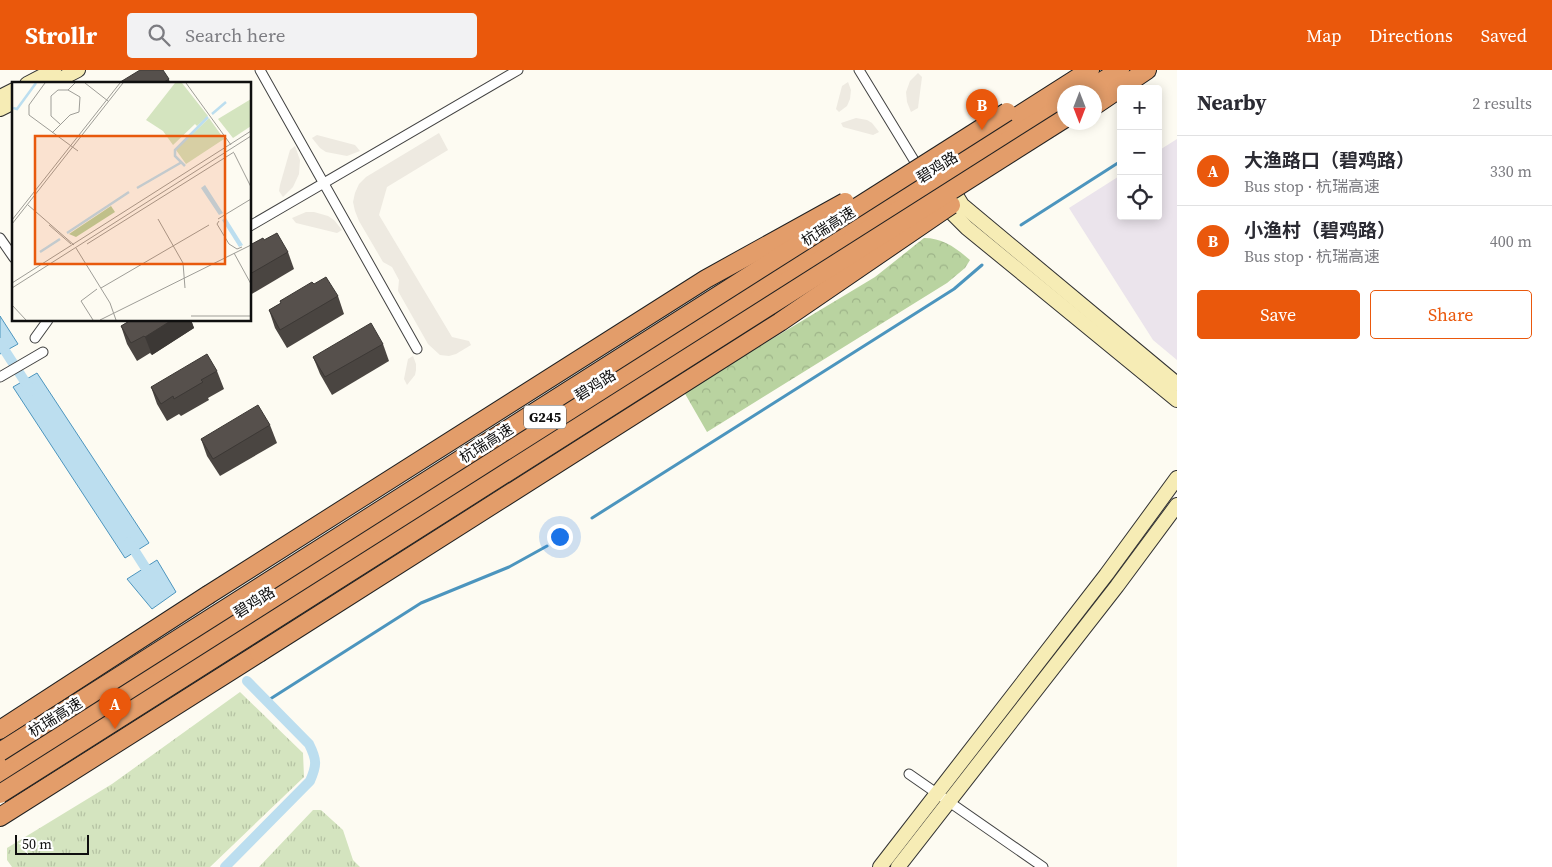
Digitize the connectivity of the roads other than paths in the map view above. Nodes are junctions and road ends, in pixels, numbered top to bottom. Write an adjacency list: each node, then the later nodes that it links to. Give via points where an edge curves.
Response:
1 (54, 70): 11 (street)
2 (78, 70): 12 (street)
3 (260, 70): 25 (street)
4 (518, 70): 25 (street)
5 (859, 70): 24 (street)
6 (1073, 70): 21 (highway, 杭瑞高速)
7 (1090, 70): 24 (highway, 碧鸡路 / G245)
8 (1120, 70): 13 (highway)
9 (1142, 70): 15 (highway)
10 (1147, 70): 17 (highway)
11 (31, 82)
12 (55, 82)
13 (1096, 85)
14 (12, 91): 16 (street)
15 (1102, 95)
16 (0, 97)
17 (1102, 101)
18 (12, 103): 19 (street)
19 (0, 109)
20 (1057, 109): 24 (highway, 碧鸡路 / G245)
21 (1007, 112): 38 (highway, bridge, via 706,279); 39 (highway, 杭瑞高速, bridge)
22 (1057, 123): 44 (highway, bridge)
23 (1058, 130): 46 (highway, bridge, via 780,322)
24 (935, 181): 34 (street); 35 (street, via 951,212 968,228); 40 (highway, 碧鸡路 / G245); 42 (highway, 碧鸡路 / G245)
25 (323, 184): 26 (street); 31 (street)
26 (251, 225)
27 (0, 238): 28 (street)
28 (12, 255)
29 (47, 321): 30 (street)
30 (35, 338)
31 (417, 349)
32 (43, 352): 33 (street)
33 (0, 377)
34 (1177, 384)
35 (1177, 400)
36 (1177, 478): 43 (street, via 1106,575)
37 (1177, 506): 45 (street)
38 (0, 730)
39 (0, 752)
40 (0, 764)
41 (910, 774): 43 (street)
42 (0, 781)
43 (936, 793): 45 (street); 47 (street)
44 (0, 794)
45 (948, 801): 48 (street); 49 (street)
46 (0, 817)
47 (880, 867)
48 (898, 867)
49 (1043, 867)

